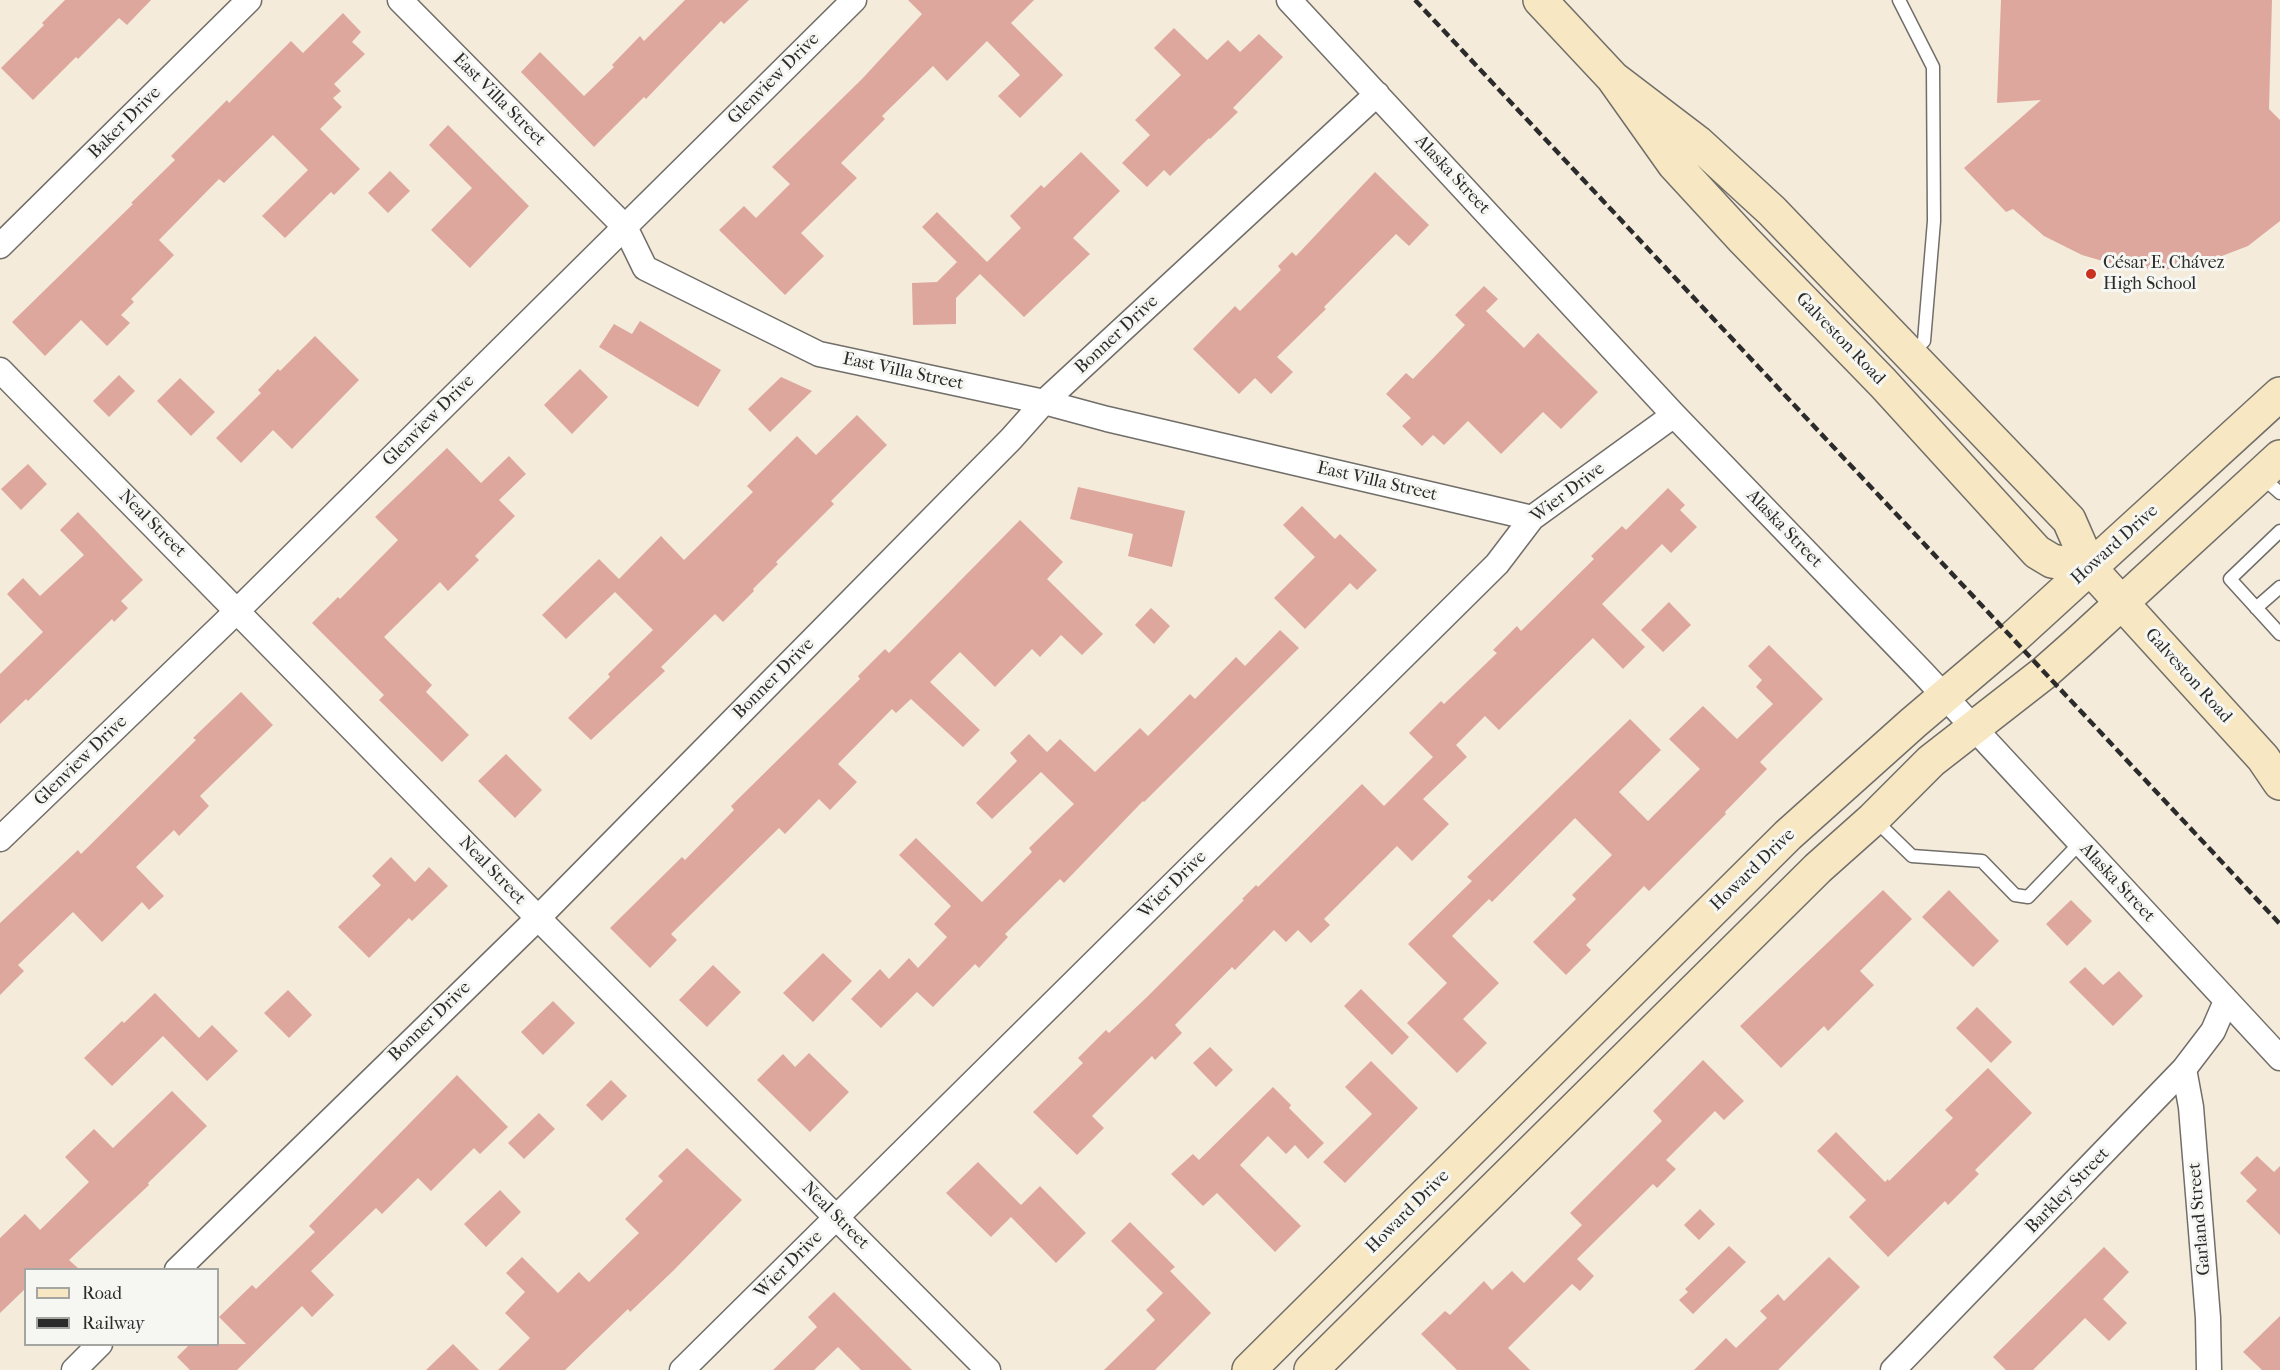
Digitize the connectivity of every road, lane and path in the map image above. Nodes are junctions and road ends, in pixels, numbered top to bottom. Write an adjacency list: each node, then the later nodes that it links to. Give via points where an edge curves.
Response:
1 (249, 0): 10 (street, Baker Drive)
2 (400, 0): 9 (street, East Villa Street)
3 (854, 0): 9 (street, Glenview Drive)
4 (1289, 0): 8 (street, Alaska Street)
5 (1540, 0): 7 (main road, Galveston Road)
6 (1899, 0): 13 (lane, via 1933,67 1934,221 1924,341)
7 (1613, 78): 11 (main road, Galveston Road, via 1697,142); 12 (main road, Galveston Road, via 1674,164)
8 (1377, 94): 16 (street, Bonner Drive); 17 (street, Alaska Street)
9 (625, 226): 16 (street, East Villa Street, via 645,268 819,354); 25 (street, Glenview Drive)
10 (0, 246)
11 (1809, 249): 12 (main road); 13 (main road, Galveston Road)
12 (1780, 277): 21 (main road, Galveston Road, via 2037,552 2052,561)
13 (1911, 354): 21 (main road, Galveston Road, via 2069,520)
14 (0, 370): 25 (street, Neal Street)
15 (2280, 394): 21 (main road, Howard Drive)
16 (1044, 402): 19 (street, East Villa Street); 33 (street, Bonner Drive)
17 (1674, 415): 19 (street, Wier Drive); 27 (street, Alaska Street)
18 (2273, 475): 23 (main road)
19 (1532, 518): 38 (street, Wier Drive, via 1497,564)
20 (2280, 531): 24 (lane, via 2230,579)
21 (2090, 568): 23 (main road, Galveston Road); 27 (main road, Howard Drive)
22 (2280, 587): 24 (lane)
23 (2122, 604): 28 (main road); 29 (main road, Galveston Road)
24 (2256, 608): 26 (lane)
25 (238, 610): 31 (street, Glenview Drive); 33 (street, Neal Street)
26 (2280, 634)
27 (1944, 696): 28 (street, Alaska Street); 37 (main road, Howard Drive, via 1788,835)
28 (1974, 729): 30 (main road, via 1931,760); 32 (street, Alaska Street)
29 (2274, 766)
30 (1873, 819): 32 (lane, via 1912,856 1982,861 2015,895 2028,897); 39 (main road, via 1809,876)
31 (0, 839)
32 (2080, 843): 34 (street, Alaska Street)
33 (538, 918): 38 (street, Neal Street); 40 (street, Bonner Drive)
34 (2226, 1001): 35 (street, Alaska Street); 36 (street, Barkley Street, via 2213,1031)
35 (2280, 1058)
36 (2184, 1069): 47 (street, Barkley Street); 48 (street, Garland Street, via 2191,1107 2205,1271)
37 (1432, 1188): 39 (main road); 45 (main road, Howard Drive)
38 (837, 1217): 43 (street, Wier Drive); 44 (street, Neal Street)
39 (1463, 1219): 46 (main road)
40 (178, 1268)
41 (98, 1346): 42 (street)
42 (74, 1370)
43 (682, 1370)
44 (988, 1370)
45 (1249, 1370)
46 (1311, 1370)
47 (1893, 1370)
48 (2209, 1370)

